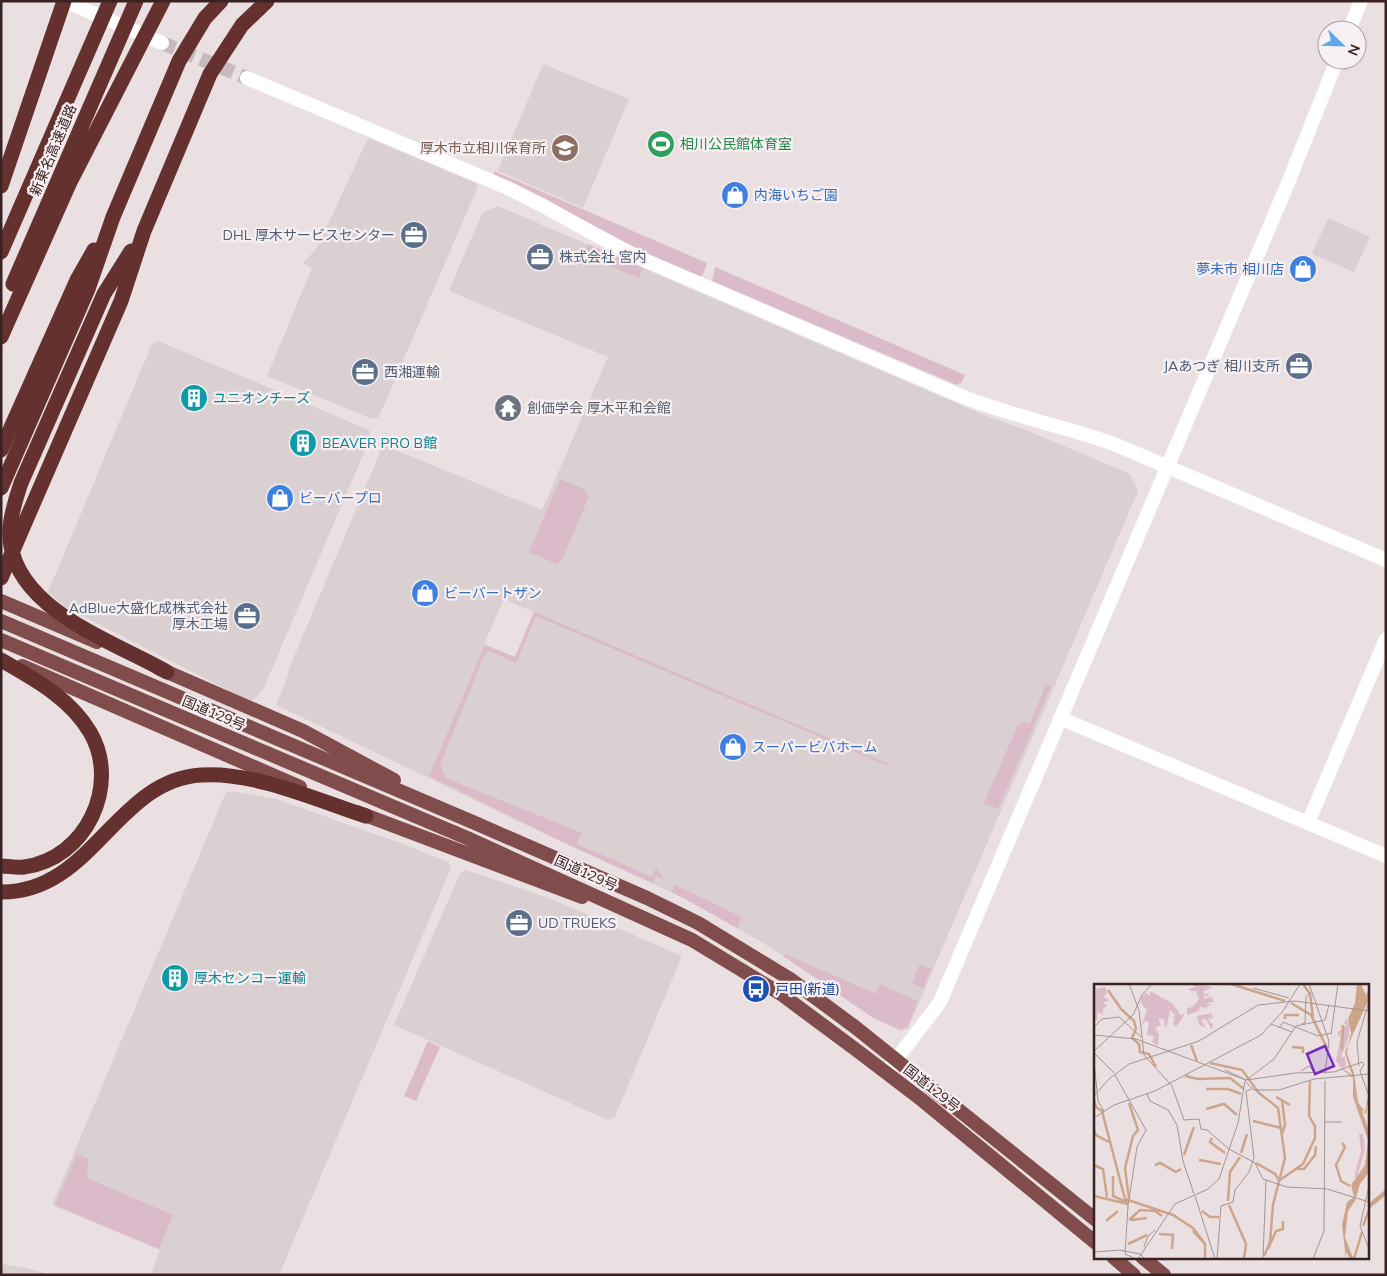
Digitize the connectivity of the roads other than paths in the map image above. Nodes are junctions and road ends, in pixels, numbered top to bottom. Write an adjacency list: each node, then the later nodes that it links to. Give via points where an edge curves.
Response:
1 (64, 1): 9 (street); 12 (highway)
2 (110, 1): 15 (highway, 新東名高速道路)
3 (136, 1): 16 (highway, 新東名高速道路)
4 (163, 1): 17 (highway, via 70,182)
5 (221, 1): 13 (highway, via 205,18 179,61)
6 (267, 1): 14 (highway, via 242,25 210,74)
7 (1361, 1): 8 (street)
8 (1353, 20)
9 (162, 43)
10 (1333, 70): 19 (street, via 1285,192)
11 (247, 78): 19 (street, via 503,186 545,205 612,245 648,262 962,396 994,409 1077,431)
12 (1, 186)
13 (113, 217): 18 (highway, via 77,280); 20 (highway, via 88,289)
14 (144, 230): 22 (highway, via 120,302); 28 (highway, via 104,294 21,484 13,508 10,536 11,550 28,587 48,606)
15 (1, 252)
16 (1, 313)
17 (1, 337)
18 (1, 450)
19 (1168, 466): 21 (street); 29 (street)
20 (1, 488)
21 (1386, 560)
22 (1, 578)
23 (1, 601): 28 (highway)
24 (1, 621): 31 (highway, 国道129号)
25 (1386, 639): 32 (street)
26 (1, 640): 36 (highway, 国道129号, via 467,838)
27 (1, 659): 30 (highway); 34 (highway, via 51,691 90,732 100,763 101,790 85,830 66,848 46,860 24,867)
28 (167, 672): 31 (highway, via 303,731)
29 (1060, 718): 32 (street); 37 (street, via 940,1002)
30 (366, 816): 35 (highway, via 240,777 218,774 180,778 151,792 81,860 63,873 41,886); 36 (highway, via 548,886)
31 (475, 823): 37 (highway, 国道129号, via 698,923 790,979)
32 (1308, 823): 33 (street)
33 (1386, 856)
34 (1, 866)
35 (1, 892)
36 (651, 921): 38 (highway, 国道129号, via 692,940 780,994)
37 (897, 1059): 38 (street); 39 (highway, 国道129号)
38 (886, 1072): 40 (highway, 国道129号)
39 (1094, 1218)
40 (1094, 1242)
41 (1114, 1258): 43 (highway)
42 (1143, 1258): 44 (highway)
43 (1134, 1275)
44 (1164, 1275)

